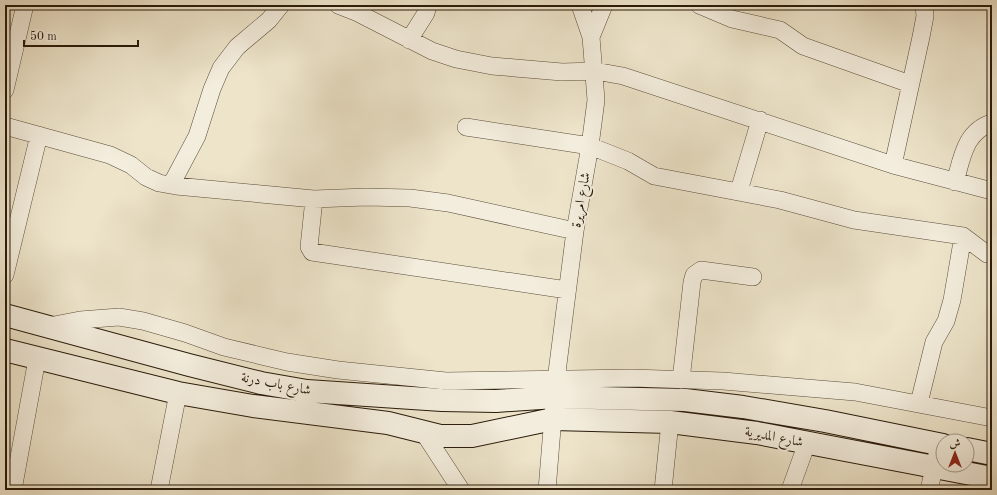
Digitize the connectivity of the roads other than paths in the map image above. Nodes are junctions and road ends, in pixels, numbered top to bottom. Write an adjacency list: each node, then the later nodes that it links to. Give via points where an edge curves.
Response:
1 (25, 5): 13 (street)
2 (281, 5): 22 (street, via 269,20 237,47 221,68 197,136)
3 (338, 5): 10 (street)
4 (428, 5): 10 (street, via 426,13)
5 (580, 5): 9 (street, شارع امريرة)
6 (604, 5): 9 (street)
7 (699, 5): 12 (street, via 732,19 780,30 803,46)
8 (924, 5): 12 (street, via 925,16)
9 (591, 37): 11 (street, شارع امريرة)
10 (409, 40): 11 (street, via 456,59 492,66 562,72)
11 (595, 71): 14 (street, via 623,76); 19 (street, شارع امريرة, via 596,100)
12 (910, 84): 20 (street)
13 (5, 90)
14 (760, 120): 20 (street); 23 (street)
15 (992, 123): 21 (street, via 982,126 969,139)
16 (5, 126): 18 (street)
17 (466, 127): 19 (street)
18 (39, 135): 22 (street, via 110,155 131,165 146,177); 29 (street)
19 (590, 146): 23 (street, via 628,161 654,176); 26 (street, شارع امريرة)
20 (893, 165): 21 (street)
21 (955, 182): 24 (street)
22 (171, 185): 25 (street)
23 (739, 191): 27 (street, via 854,220)
24 (992, 191)
25 (314, 199): 26 (street, via 418,199 448,203); 31 (street, via 309,248 312,252)
26 (575, 231): 31 (street, شارع امريرة)
27 (963, 236): 28 (street); 39 (street, via 952,300 946,321 934,342)
28 (992, 255)
29 (5, 275)
30 (753, 277): 36 (street, via 701,270 694,275)
31 (567, 290): 37 (street, شارع امريرة)
32 (5, 315): 33 (main road, شارع باب درنة)
33 (48, 326): 37 (street, via 119,317 287,362 446,381); 37 (main road, شارع باب درنة, via 189,365 308,391 496,401)
34 (5, 350): 35 (main road, شارع باب درنة)
35 (37, 359): 38 (main road, شارع باب درنة); 51 (street)
36 (681, 380): 37 (street, via 632,378); 39 (street, via 855,392)
37 (556, 389): 41 (street, شارع امريرة); 44 (main road, شارع المديرية, via 736,406 825,420)
38 (178, 393): 43 (main road, شارع باب درنة, via 253,406 388,423); 52 (street)
39 (919, 403): 40 (street)
40 (992, 418)
41 (554, 419): 42 (main road, شارع المديرية); 43 (main road, شارع باب درنة, via 472,436); 54 (street, شارع امريرة)
42 (670, 422): 45 (main road, شارع المديرية, via 757,433); 55 (street)
43 (424, 433): 53 (street)
44 (935, 443)
45 (807, 444): 49 (main road, شارع المديرية); 56 (street)
46 (975, 451): 47 (main road)
47 (992, 454)
48 (935, 464): 49 (street)
49 (934, 467): 50 (main road, شارع المديرية); 57 (street)
50 (992, 478)
51 (13, 490)
52 (159, 490)
53 (462, 490)
54 (547, 490)
55 (663, 490)
56 (790, 490)
57 (929, 490)

